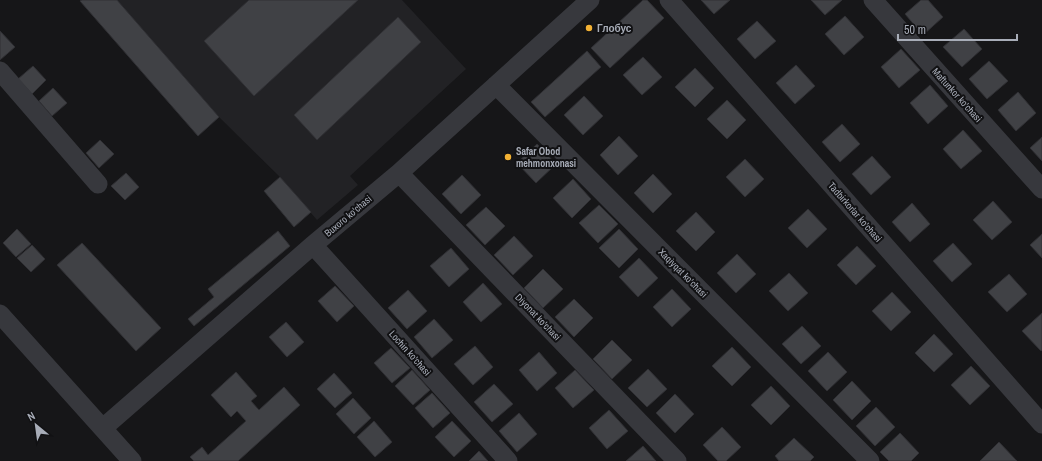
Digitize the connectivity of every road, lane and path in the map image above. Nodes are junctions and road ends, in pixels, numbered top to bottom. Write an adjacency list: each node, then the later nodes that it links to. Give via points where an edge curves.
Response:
1 (590, 0): 5 (street, Buxoro ko'chasi)
2 (669, 0): 11 (street, Tadbirkorlar ko'chasi)
3 (873, 0): 8 (street, Maftunkor ko'chasi)
4 (0, 71): 7 (street)
5 (496, 85): 6 (street, Buxoro ko'chasi); 16 (street, Xaqiyqat ko'chasi)
6 (399, 173): 9 (street, Buxoro ko'chasi); 15 (street, Diyonat ko'chasi)
7 (98, 184)
8 (1042, 189)
9 (313, 245): 12 (street, Buxoro ko'chasi); 14 (street, Lochin ko'chasi)
10 (0, 314): 12 (street)
11 (1042, 424)
12 (103, 428): 13 (street)
13 (132, 461)
14 (508, 461)
15 (677, 461)
16 (870, 461)

